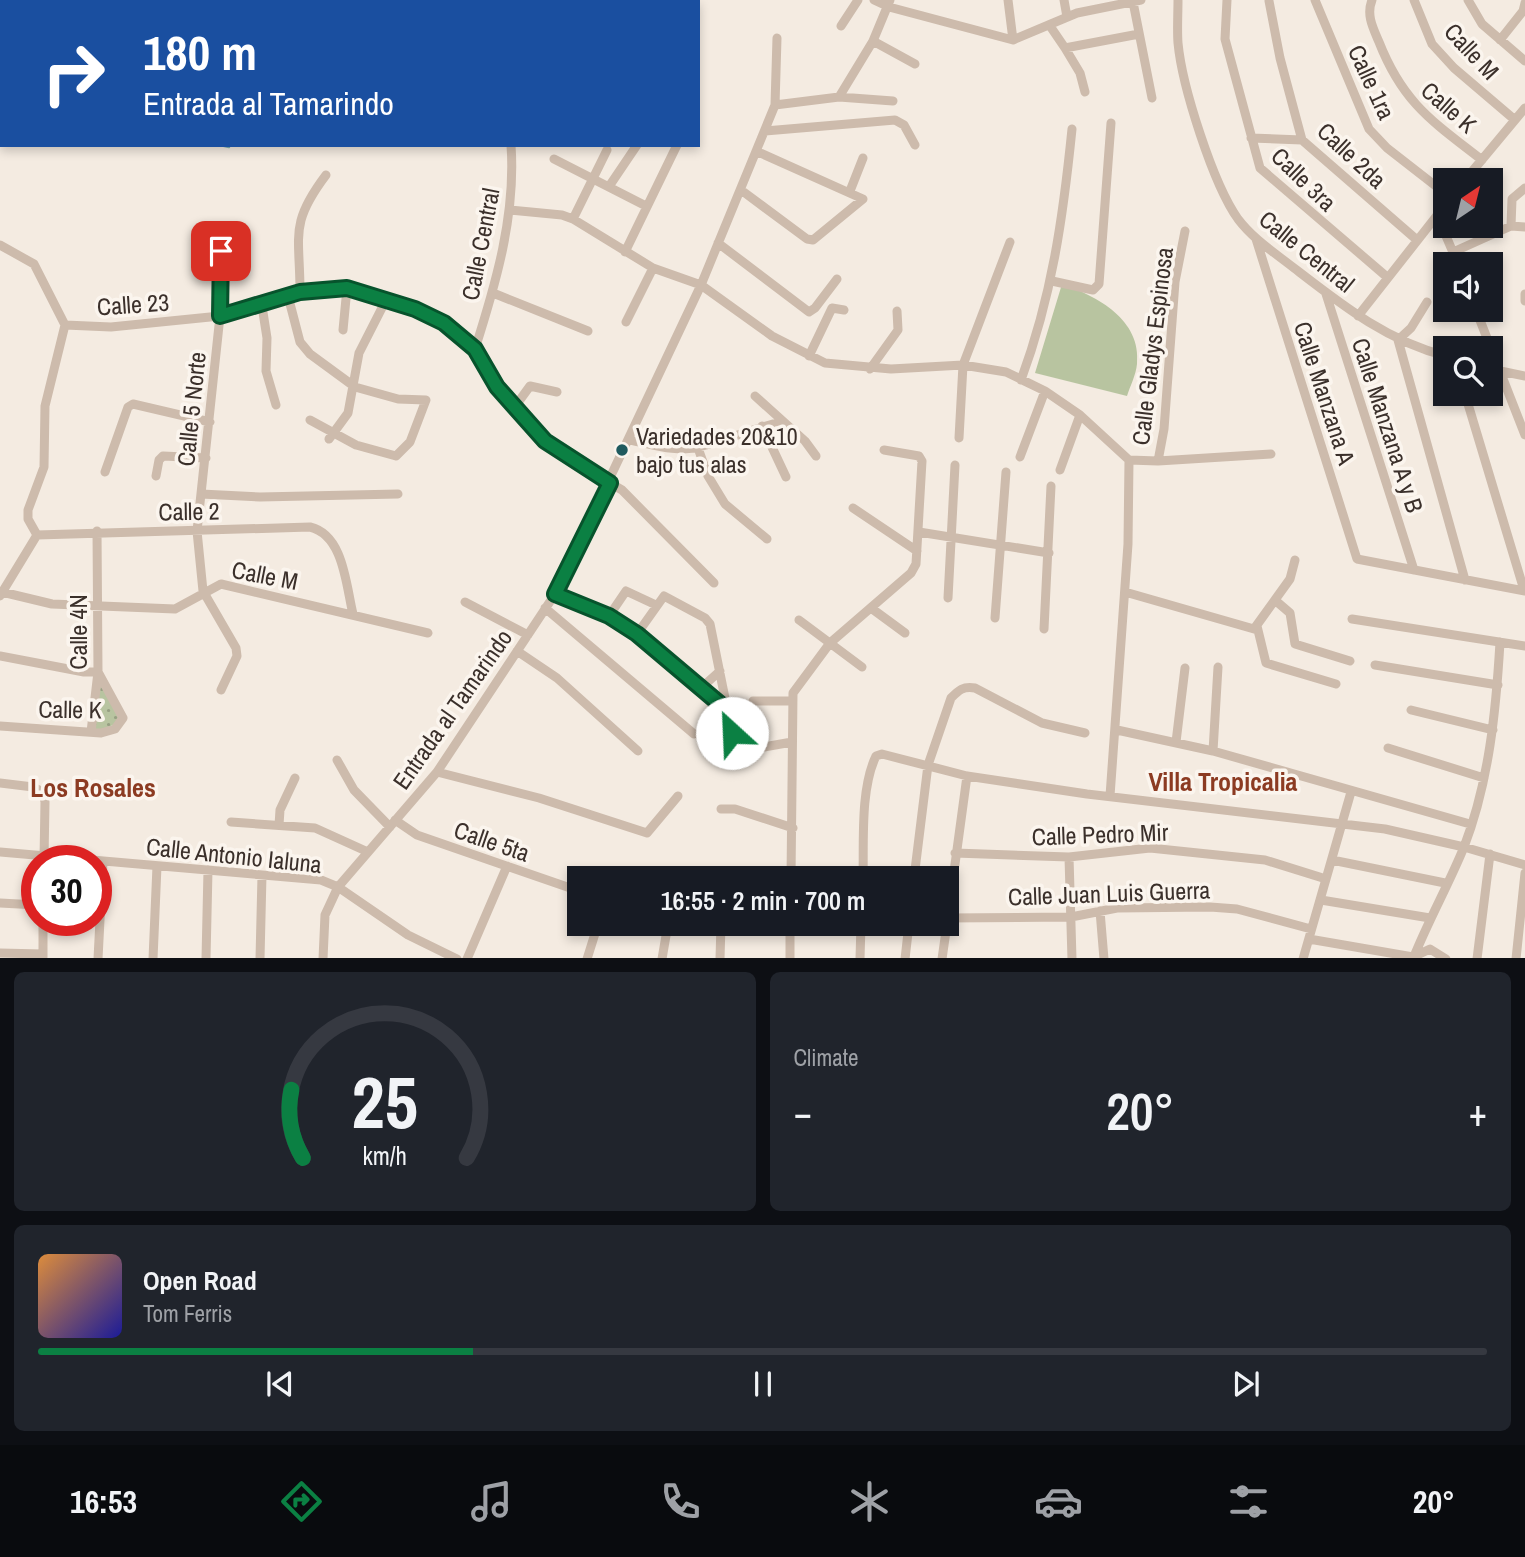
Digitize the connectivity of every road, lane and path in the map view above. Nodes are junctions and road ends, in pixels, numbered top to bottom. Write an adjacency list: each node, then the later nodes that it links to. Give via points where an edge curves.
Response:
1 (858, 0): 17 (street)
2 (874, 0): 15 (street)
3 (1008, 0): 21 (street)
4 (1064, 0): 16 (street)
5 (1178, 0): 65 (street, Calle Central, via 1178,44 1209,160 1225,199)
6 (1227, 0): 37 (street, Calle 3ra, via 1226,38)
7 (1269, 0): 38 (street, Calle 2da)
8 (1315, 0): 51 (street, Calle 1ra, via 1369,129)
9 (1372, 0): 47 (street, Calle K, via 1370,20 1400,88 1420,111)
10 (1413, 0): 33 (street, Calle M, via 1432,44)
11 (1468, 0): 22 (street, via 1482,24)
12 (1137, 1): 13 (street); 19 (street)
13 (1116, 2): 16 (street)
14 (1525, 2): 22 (street)
15 (890, 4): 21 (street); 23 (street)
16 (1067, 17): 18 (street)
17 (841, 26)
18 (1050, 26): 21 (street); 24 (street)
19 (1139, 34): 24 (street); 29 (street)
20 (776, 38): 31 (street)
21 (1013, 40)
22 (1500, 40): 25 (street)
23 (873, 41): 26 (street); 28 (street)
24 (1065, 48): 27 (street)
25 (1525, 61)
26 (915, 64)
27 (1085, 92)
28 (839, 97): 30 (street); 31 (street)
29 (1152, 98)
30 (893, 101)
31 (775, 105): 36 (street, Entrada al Tamarindo)
32 (1525, 108): 33 (street)
33 (1515, 120): 47 (street)
34 (1111, 123): 75 (street, via 1099,284 1093,290)
35 (1072, 130): 75 (street)
36 (765, 131): 39 (street, via 895,120 904,125); 44 (street, Entrada al Tamarindo)
37 (1251, 138): 38 (street); 73 (street, Calle 3ra, via 1255,159 1268,178)
38 (1302, 140): 66 (street, Calle 2da)
39 (915, 145)
40 (511, 147): 57 (street, Calle Central)
41 (636, 147): 52 (street)
42 (676, 147): 56 (street)
43 (607, 150): 50 (street)
44 (758, 152): 54 (street, Entrada al Tamarindo); 55 (street)
45 (863, 158): 55 (street)
46 (554, 159): 50 (street)
47 (1482, 160): 48 (street)
48 (1475, 168)
49 (326, 176): 78 (street, via 307,200 297,228)
50 (591, 177): 52 (street); 58 (street)
51 (1433, 184)
52 (610, 185): 56 (street)
53 (1525, 188): 60 (street, via 1512,199)
54 (741, 190): 55 (street, via 813,240 862,202 863,197); 68 (street, Entrada al Tamarindo)
55 (850, 191)
56 (646, 206): 70 (street)
57 (510, 210): 58 (street, Calle Gladys Espinosa); 80 (street, Calle Central)
58 (573, 219): 70 (street, Calle Gladys Espinosa)
59 (1433, 220): 66 (street)
60 (1511, 226): 61 (street); 71 (street)
61 (1525, 227)
62 (221, 230): 89 (street, Calle 5 Norte)
63 (1185, 231): 128 (street, Calle Gladys Espinosa, via 1175,282)
64 (1447, 238): 71 (street)
65 (1256, 239): 79 (street, Calle Central); 150 (street, Calle Manzana A, via 1357,559)
66 (1417, 240): 73 (street)
67 (1010, 242): 99 (street)
68 (719, 243): 74 (street, via 809,312); 76 (street, Entrada al Tamarindo)
69 (0, 245): 92 (street, Calle 23, via 34,264)
70 (625, 252): 72 (street, Calle Gladys Espinosa)
71 (1453, 252)
72 (653, 268): 76 (street, Calle Gladys Espinosa); 91 (street)
73 (1387, 277): 90 (street)
74 (837, 279)
75 (1052, 281): 103 (street)
76 (701, 285): 98 (street, Calle Gladys Espinosa, via 772,336); 120 (street, Entrada al Tamarindo)
77 (347, 288): 78 (street, Calle 23); 83 (street, Calle 23); 93 (street)
78 (300, 292): 82 (street, Calle 23)
79 (1325, 292): 90 (street, Calle Central); 150 (street, Calle Manzana A y B)
80 (493, 293): 94 (street); 96 (street, Calle Central)
81 (1525, 294): 84 (street)
82 (288, 296): 86 (street, Calle 23); 105 (street, via 300,342)
83 (387, 298): 96 (street, Calle 23, via 444,323); 105 (street, via 359,353)
84 (1525, 301)
85 (1427, 302): 95 (street)
86 (262, 306): 89 (street, Calle 23); 109 (street, via 266,371)
87 (844, 310): 98 (street, via 832,308)
88 (897, 311): 100 (street, via 898,330)
89 (220, 316): 92 (street, Calle 23, via 111,327); 114 (street, Calle 5 Norte)
90 (1358, 316): 95 (street, Calle Central)
91 (626, 322)
92 (65, 325): 143 (street, via 45,406 44,467 28,510)
93 (343, 330)
94 (588, 331)
95 (1398, 340): 97 (street, Calle Central); 151 (street)
96 (475, 349): 111 (street, Calle 23)
97 (1433, 352)
98 (809, 356): 100 (street, Calle Gladys Espinosa, via 825,363)
99 (963, 365): 100 (street, Calle Gladys Espinosa); 103 (street, Calle Gladys Espinosa, via 996,369); 119 (street)
100 (870, 369)
101 (1503, 371): 102 (street)
102 (1525, 376)
103 (1021, 380): 106 (street, Calle Gladys Espinosa)
104 (1503, 386): 117 (street)
105 (355, 387): 118 (street, via 348,413); 118 (street, via 398,399 426,400 410,442 396,456)
106 (1045, 391): 112 (street, Calle Gladys Espinosa); 125 (street)
107 (557, 392): 111 (street, via 530,386)
108 (755, 397): 115 (street)
109 (276, 405)
110 (1469, 406): 154 (street)
111 (514, 408): 135 (street, Calle 23, via 545,441)
112 (1080, 415): 127 (street, Calle Gladys Espinosa); 130 (street)
113 (310, 420): 118 (street)
114 (210, 422): 126 (street, Calle 5 Norte); 131 (street, via 133,404)
115 (782, 422): 116 (street); 124 (street, via 805,440)
116 (762, 426): 121 (street); 134 (street)
117 (1525, 435)
118 (332, 436)
119 (960, 438)
120 (629, 440): 121 (street); 135 (street, Entrada al Tamarindo)
121 (698, 448): 145 (street, via 725,504)
122 (884, 450): 142 (street, via 921,458)
123 (1270, 454): 128 (street)
124 (816, 456)
125 (1020, 457)
126 (206, 458): 133 (street, via 163,456); 137 (street, Calle 5 Norte)
127 (1129, 460): 128 (street, Calle Gladys Espinosa); 155 (street)
128 (1158, 461)
129 (955, 465): 144 (street)
130 (1060, 470)
131 (105, 472)
132 (1006, 472): 146 (street)
133 (156, 476)
134 (786, 477)
135 (610, 483): 152 (street, Calle 23, via 641,507); 157 (street, Entrada al Tamarindo)
136 (1051, 486): 148 (street)
137 (201, 494): 138 (street); 141 (street, Calle 5 Norte)
138 (398, 494)
139 (853, 508): 147 (street)
140 (97, 531): 141 (street, Calle 2); 143 (street, Calle 2); 162 (street, Calle 4N)
141 (197, 531): 153 (street, Calle 5 Norte); 165 (street, Calle 2, via 319,529 332,541 339,558)
142 (919, 532): 144 (street); 147 (street)
143 (37, 535): 156 (street)
144 (952, 537): 146 (street); 158 (street)
145 (767, 539)
146 (1001, 545): 148 (street); 167 (street)
147 (917, 551): 164 (street, via 911,573)
148 (1049, 552): 171 (street)
149 (1295, 560): 159 (street, via 1292,575)
150 (1415, 570): 151 (street)
151 (1465, 580): 154 (street)
152 (715, 583)
153 (203, 591): 162 (street, Calle M, via 175,609); 165 (street, Calle M, via 221,584); 191 (street, via 236,648 237,656)
154 (1524, 591)
155 (1125, 592): 170 (street, via 1254,629); 197 (street)
156 (1, 594): 162 (street, Calle M)
157 (555, 594): 163 (street, Entrada al Tamarindo); 166 (street)
158 (948, 598)
159 (1276, 601): 170 (street); 181 (street, via 1290,612 1293,643)
160 (465, 602): 175 (street)
161 (656, 604): 166 (street, via 626,592); 174 (street); 186 (street, via 668,596 705,618)
162 (98, 607): 187 (street, Calle 4N)
163 (545, 608): 175 (street, Entrada al Tamarindo); 202 (street)
164 (871, 608): 173 (street); 177 (street)
165 (353, 614): 172 (street, Calle M)
166 (609, 616): 174 (street)
167 (995, 618)
168 (1352, 619): 176 (street)
169 (799, 620): 177 (street)
170 (1257, 626): 188 (street, via 1266,663)
171 (1044, 629)
172 (428, 633)
173 (905, 633)
174 (637, 634): 190 (street)
175 (528, 635): 179 (street, Entrada al Tamarindo)
176 (1500, 642): 178 (street); 189 (street)
177 (830, 643): 183 (street); 193 (street)
178 (1525, 646)
179 (517, 651): 207 (street, via 557,678); 211 (street, Entrada al Tamarindo)
180 (0, 656): 187 (street)
181 (1350, 661)
182 (1375, 665): 189 (street)
183 (862, 667)
184 (1218, 667): 208 (street)
185 (1185, 668): 204 (street)
186 (720, 671): 190 (street); 194 (street)
187 (98, 672): 199 (street, Calle 4N); 199 (street, Calle K, via 123,718 115,729)
188 (1336, 684)
189 (1497, 685): 198 (street)
190 (701, 688): 194 (street)
191 (221, 690)
192 (753, 701): 193 (street)
193 (790, 701): 203 (street)
194 (727, 710): 200 (street)
195 (1411, 710): 198 (street)
196 (0, 726): 199 (street, Calle K)
197 (1117, 730): 204 (street); 218 (street)
198 (1493, 730): 214 (street)
199 (91, 732)
200 (732, 733)
201 (1085, 733): 210 (street, via 1042,723 966,686 951,698)
202 (694, 734)
203 (792, 742): 205 (street); 225 (street)
204 (1176, 742): 208 (street)
205 (764, 747)
206 (1388, 748): 214 (street)
207 (638, 751)
208 (1213, 751): 216 (street)
209 (337, 760): 222 (street, Calle 5ta, via 354,790)
210 (928, 765): 212 (street); 240 (street, via 882,754 872,765); 241 (street)
211 (437, 772): 217 (street, via 647,833); 222 (street, Entrada al Tamarindo)
212 (967, 776): 218 (street); 230 (street)
213 (295, 778): 224 (street, via 280,810)
214 (1483, 778): 223 (street)
215 (0, 783): 226 (street, via 43,792)
216 (1351, 792): 221 (street); 223 (street)
217 (678, 796)
218 (1110, 796): 221 (street)
219 (721, 809): 225 (street, via 735,809)
220 (231, 822): 224 (street)
221 (1343, 822): 227 (street); 234 (street)
222 (393, 823): 229 (street, Entrada al Tamarindo); 238 (street, Calle 5ta)
223 (1470, 824): 227 (street)
224 (279, 825): 229 (street, via 315,828)
225 (793, 828): 239 (street)
226 (45, 845)
227 (1464, 847): 231 (street); 247 (street)
228 (0, 852): 232 (street, Calle Antonio Ialuna)
229 (368, 852): 248 (street, Entrada al Tamarindo)
230 (955, 853): 233 (street, Calle Pedro Mir); 242 (street)
231 (1490, 854): 236 (street); 289 (street)
232 (21, 855)
233 (1069, 857): 246 (street, Calle Pedro Mir, via 1150,848 1265,860); 254 (street)
234 (1332, 860): 246 (street); 247 (street)
235 (112, 862): 237 (street, Calle Antonio Ialuna)
236 (1525, 865)
237 (156, 866): 243 (street, Calle Antonio Ialuna); 271 (street)
238 (507, 866): 249 (street, Calle 5ta); 276 (street)
239 (791, 866)
240 (863, 866)
241 (915, 866)
242 (953, 866)
243 (208, 870): 245 (street, Calle Antonio Ialuna); 272 (street)
244 (1525, 873): 290 (street)
245 (262, 875): 248 (street, Calle Antonio Ialuna, via 321,880); 273 (street)
246 (1326, 879): 250 (street)
247 (1445, 883): 255 (street)
248 (338, 887): 274 (street, Entrada al Tamarindo, via 325,915); 275 (street, via 408,935)
249 (567, 887)
250 (1321, 900): 255 (street); 257 (street)
251 (0, 903): 252 (street)
252 (21, 904)
253 (1100, 911): 254 (street, Calle Juan Luis Guerra); 257 (street, Calle Juan Luis Guerra, via 1237,909); 285 (street)
254 (1071, 917): 256 (street, Calle Juan Luis Guerra); 284 (street)
255 (1430, 918): 287 (street)
256 (959, 922)
257 (1311, 929): 267 (street)
258 (43, 936): 269 (street)
259 (100, 936): 270 (street)
260 (594, 936): 277 (street)
261 (666, 936): 278 (street)
262 (721, 936): 279 (street)
263 (790, 936): 280 (street)
264 (861, 936): 281 (street)
265 (908, 936): 282 (street)
266 (945, 936): 283 (street)
267 (1309, 939): 286 (street); 287 (street)
268 (0, 953): 269 (street)
269 (43, 956)
270 (99, 958)
271 (153, 958)
272 (206, 958)
273 (260, 958)
274 (323, 958)
275 (457, 958)
276 (467, 958)
277 (587, 958)
278 (662, 958)
279 (720, 958)
280 (790, 958)
281 (860, 958)
282 (905, 958)
283 (942, 958)
284 (1072, 958)
285 (1104, 958)
286 (1303, 958)
287 (1413, 958): 288 (street, via 1430,949)
288 (1446, 958)
289 (1477, 958)
290 (1516, 958)

